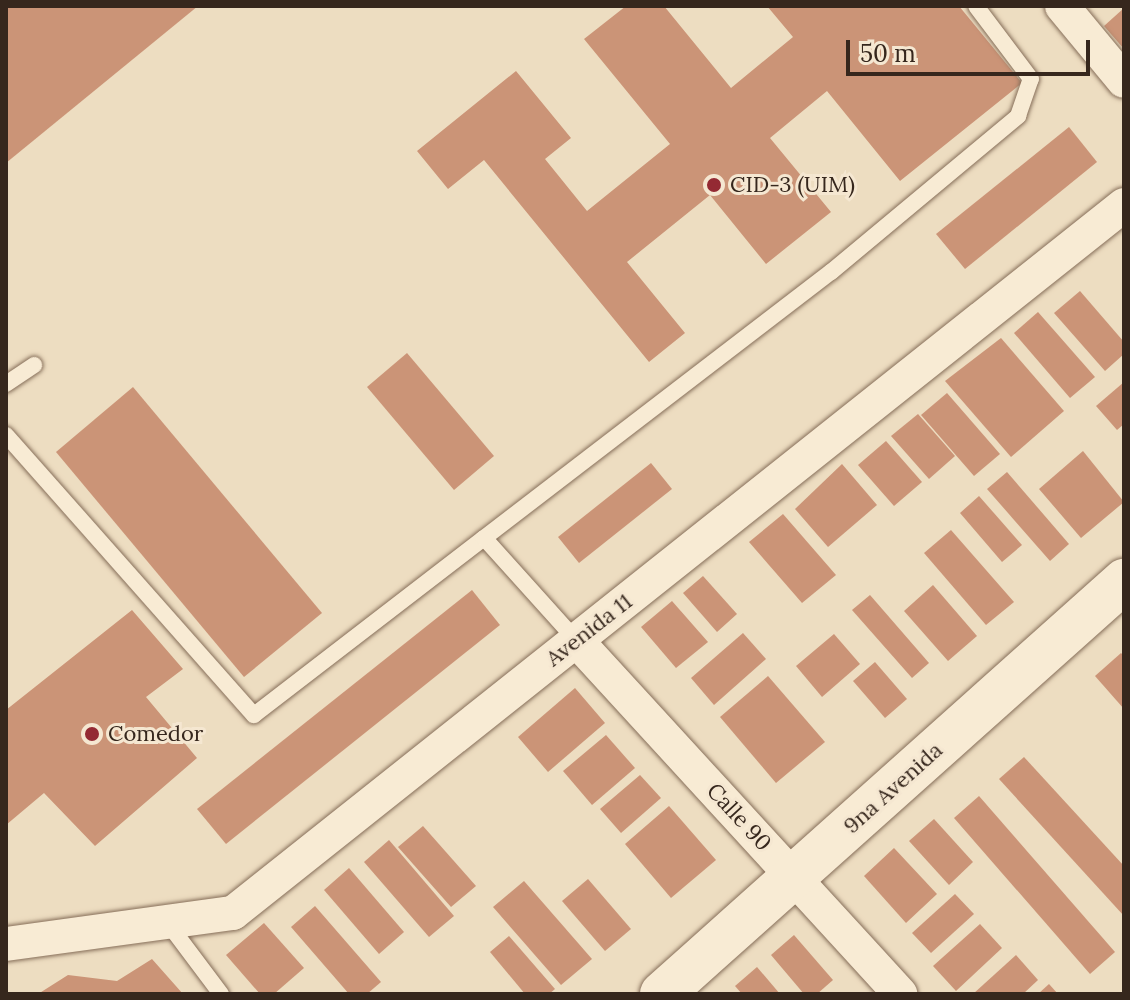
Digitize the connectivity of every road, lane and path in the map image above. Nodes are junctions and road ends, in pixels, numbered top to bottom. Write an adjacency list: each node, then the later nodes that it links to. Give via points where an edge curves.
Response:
1 (976, 6): 8 (lane, via 1031,79 1018,116 831,272)
2 (1062, 6): 3 (street)
3 (1124, 81)
4 (1124, 205): 10 (street, Avenida 11)
5 (34, 365): 6 (lane)
6 (6, 384)
7 (6, 435): 8 (lane, via 254,715)
8 (484, 538): 10 (lane)
9 (1124, 581): 11 (main road, 9na Avenida)
10 (576, 640): 11 (street, Calle 90); 12 (street, Avenida 11, via 233,913)
11 (794, 877): 15 (main road, 9na Avenida); 16 (street, Calle 90)
12 (167, 922): 13 (street, Avenida 11); 14 (lane)
13 (6, 944)
14 (221, 994)
15 (662, 994)
16 (900, 994)

